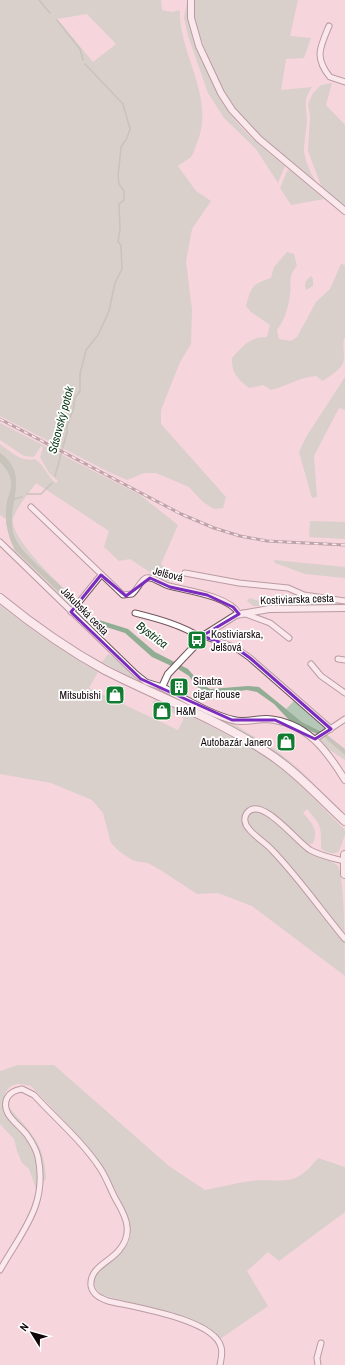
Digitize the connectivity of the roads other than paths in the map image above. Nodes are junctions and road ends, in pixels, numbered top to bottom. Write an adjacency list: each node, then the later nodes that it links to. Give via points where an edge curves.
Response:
1 (191, 0): 4 (street, via 190,18 199,46 232,110 259,139)
2 (329, 26): 3 (street, via 319,57 330,77)
3 (345, 82)
4 (345, 211)
5 (32, 507): 8 (street, Jelšová)
6 (0, 542): 12 (street, Jakubská cesta)
7 (185, 573): 10 (street, Kostiviarska cesta, via 239,583 288,588 304,595)
8 (101, 575): 12 (street); 14 (street, Jelšová, via 126,596 150,578 213,597)
9 (0, 598): 26 (main road, via 39,629 79,655 222,726 262,749 292,771)
10 (345, 601)
11 (345, 608): 14 (street, Kostiviarska cesta, via 269,609)
12 (72, 611): 20 (street, Jakubská cesta, via 141,679)
13 (136, 613): 15 (street, via 162,620)
14 (241, 614): 15 (street, Kostiviarska cesta, via 219,624); 16 (street, Jelšová, via 270,623)
15 (203, 637): 20 (street, Kostiviarska cesta, via 173,669); 23 (street, via 236,648 250,658)
16 (289, 638)
17 (338, 659): 18 (street)
18 (345, 660)
19 (311, 664): 21 (street, via 321,676)
20 (162, 687): 24 (street, via 232,720 275,720)
21 (345, 693)
22 (345, 719): 23 (street)
23 (329, 730): 24 (street)
24 (317, 738): 25 (street)
25 (345, 780)
26 (323, 800): 27 (main road); 28 (main road)
27 (345, 821)
28 (345, 827)
29 (345, 858): 30 (main road); 31 (street, via 326,857 309,849 266,811 255,809 245,815 244,822 248,829 272,850)
30 (345, 874)
31 (345, 939)
32 (0, 1270): 34 (street, via 32,1214 40,1192 36,1149 5,1109 5,1102 9,1096 22,1089 34,1095 91,1157 105,1177 124,1216 127,1226 124,1244 92,1275 91,1284 94,1292 108,1301 191,1322 215,1337 222,1347)
33 (322, 1343): 35 (street, via 317,1358)
34 (220, 1365)
35 (318, 1365)

